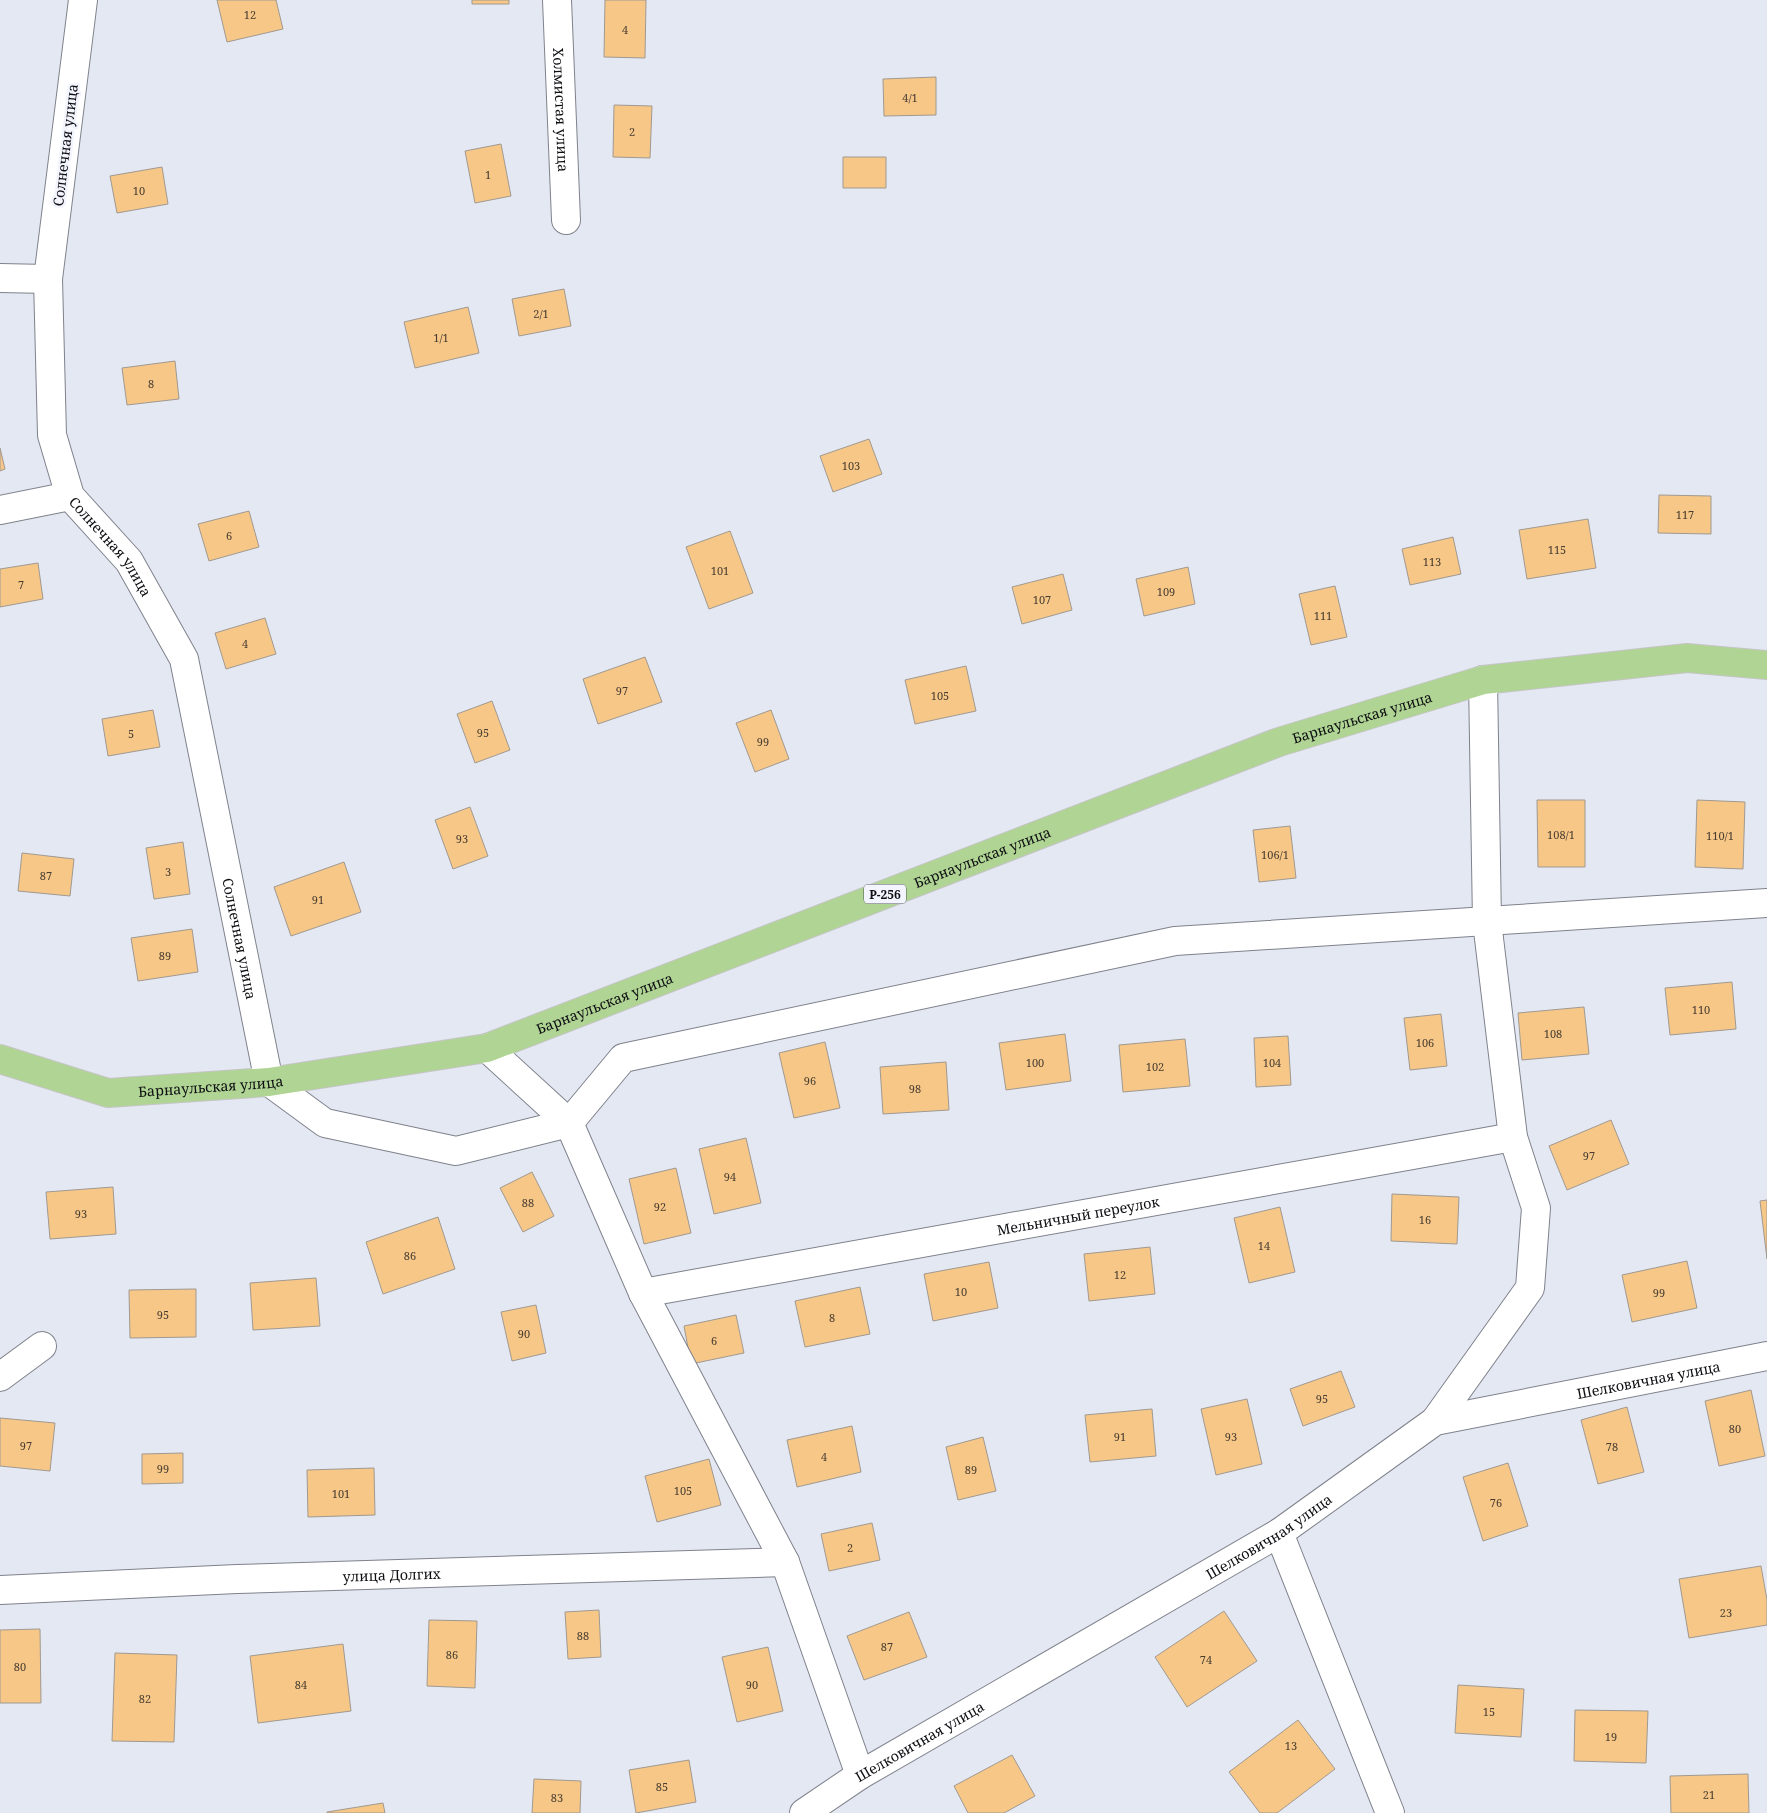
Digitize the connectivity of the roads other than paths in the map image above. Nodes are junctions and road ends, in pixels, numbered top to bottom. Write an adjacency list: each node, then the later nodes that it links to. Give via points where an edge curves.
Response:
1 (83, 0): 5 (street, Солнечная улица)
2 (557, 0): 3 (street, Холмистая улица)
3 (566, 220)
4 (0, 278): 5 (street)
5 (48, 279): 6 (street, Солнечная улица, via 52,436)
6 (70, 496): 7 (street); 14 (street, Солнечная улица, via 129,561 184,659)
7 (0, 510)
8 (1767, 665): 9 (main road, Барнаульская улица / Р-256, via 1687,658)
9 (1483, 680): 11 (street); 12 (main road, Барнаульская улица / Р-256, via 1279,742)
10 (1767, 904): 11 (street)
11 (1488, 922): 15 (street, via 1174,941 623,1058); 16 (street)
12 (487, 1048): 14 (main road, Барнаульская улица / Р-256); 15 (street)
13 (0, 1059): 14 (main road, Барнаульская улица / Р-256, via 108,1093)
14 (269, 1082): 15 (street, via 325,1123 456,1151)
15 (569, 1122): 17 (street)
16 (1513, 1137): 17 (street, Мельничный переулок); 21 (street, via 1536,1208 1530,1288)
17 (643, 1292): 23 (street)
18 (42, 1346): 20 (street)
19 (1767, 1356): 21 (street, Шелковичная улица)
20 (0, 1377)
21 (1435, 1421): 22 (street, Шелковичная улица)
22 (1279, 1533): 25 (street, Шелковичная улица); 27 (street)
23 (785, 1562): 24 (street, улица Долгих); 25 (street)
24 (0, 1590)
25 (860, 1775): 26 (street, Шелковичная улица)
26 (804, 1813)
27 (1390, 1813)

